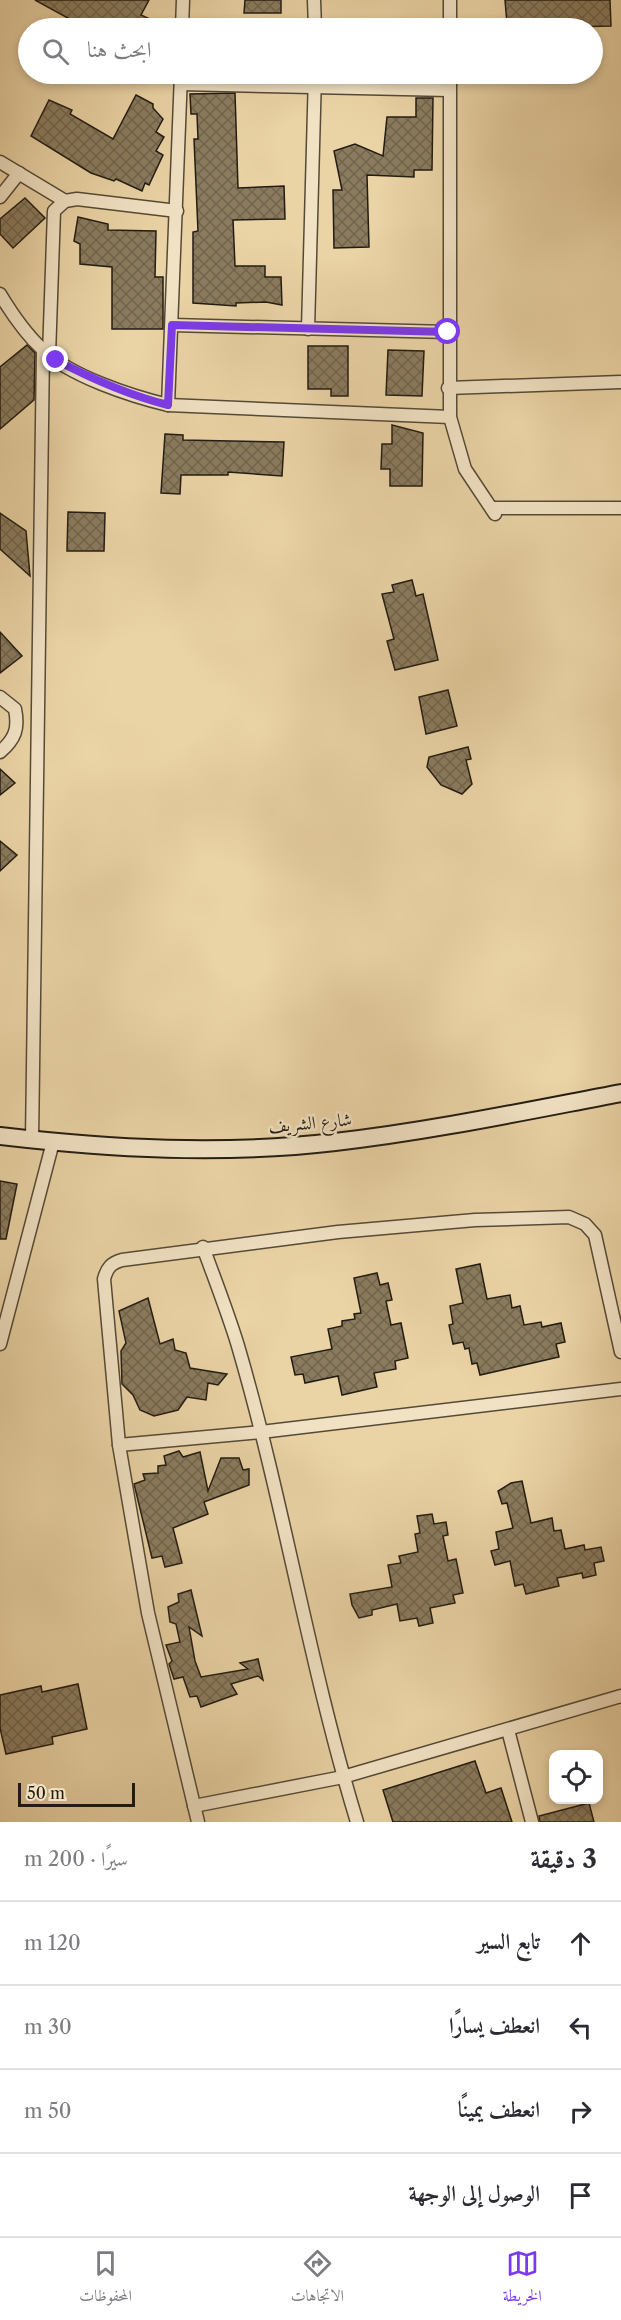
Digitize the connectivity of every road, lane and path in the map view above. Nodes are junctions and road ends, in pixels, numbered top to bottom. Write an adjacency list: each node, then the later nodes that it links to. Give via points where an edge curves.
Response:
1 (183, 0): 4 (street)
2 (314, 0): 5 (street)
3 (450, 0): 6 (street)
4 (182, 18)
5 (315, 18)
6 (450, 18)
7 (181, 84): 17 (street)
8 (265, 84): 11 (street)
9 (316, 84): 11 (street)
10 (449, 84): 12 (street)
11 (316, 87): 12 (street); 20 (street)
12 (449, 90): 21 (street)
13 (0, 162): 14 (street)
14 (19, 173): 15 (street); 16 (street)
15 (0, 197)
16 (65, 201): 17 (street, via 77,199); 22 (street, via 54,212)
17 (177, 211): 19 (street)
18 (0, 294): 22 (street, via 22,328)
19 (172, 325): 20 (street); 25 (street)
20 (308, 329): 21 (street)
21 (448, 332): 24 (street)
22 (46, 353): 25 (street, via 92,379); 32 (street)
23 (621, 382): 24 (street)
24 (448, 388): 26 (street)
25 (168, 405): 26 (street)
26 (450, 417): 27 (street, via 465,468 494,511)
27 (621, 508)
28 (0, 697): 29 (street, via 15,709 17,726 13,741)
29 (0, 752)
30 (621, 1093): 33 (main road, شارع الشريف, via 334,1142 172,1150)
31 (0, 1136): 32 (main road, شارع الشريف)
32 (33, 1140): 33 (main road, شارع الشريف)
33 (53, 1142): 35 (street)
34 (203, 1248): 36 (street, via 475,1220 569,1217 585,1224 595,1235); 38 (street, via 237,1343); 39 (street, via 122,1260 107,1270 104,1279)
35 (0, 1344)
36 (621, 1352)
37 (621, 1389): 38 (street)
38 (261, 1432): 39 (street); 42 (street)
39 (119, 1445): 43 (street, via 148,1612)
40 (621, 1696): 41 (street)
41 (508, 1730): 42 (street); 46 (street)
42 (343, 1777): 43 (street); 45 (street)
43 (194, 1806): 44 (street)
44 (198, 1822)
45 (357, 1822)
46 (532, 1822)

